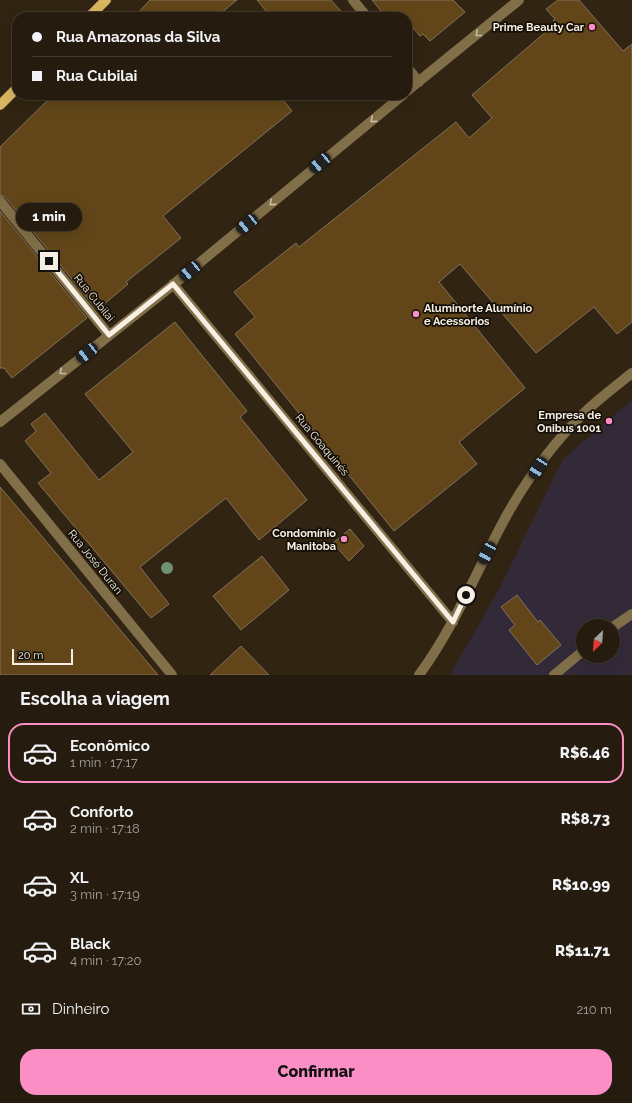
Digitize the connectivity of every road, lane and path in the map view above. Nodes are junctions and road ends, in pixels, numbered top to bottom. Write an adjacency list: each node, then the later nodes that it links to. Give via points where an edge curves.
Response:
1 (106, 0): 4 (main road)
2 (353, 0): 5 (street)
3 (519, 0): 7 (street, one-way to 7)
4 (94, 12)
5 (363, 12)
6 (412, 73): 7 (street)
7 (419, 82): 8 (street)
8 (412, 87)
9 (12, 93): 11 (main road)
10 (397, 100): 13 (street, one-way to 13)
11 (0, 105)
12 (0, 201): 14 (street, Rua Cubilai)
13 (173, 284): 14 (street); 19 (street, Rua Goaquinés)
14 (109, 335): 16 (street, one-way to 16)
15 (632, 373): 19 (street, via 585,411 545,457 509,512)
16 (0, 422)
17 (0, 464): 22 (street, Rua José Duran)
18 (630, 618): 20 (street)
19 (453, 622): 23 (street)
20 (620, 623)
21 (576, 657): 24 (street)
22 (172, 675)
23 (419, 675)
24 (554, 675)

